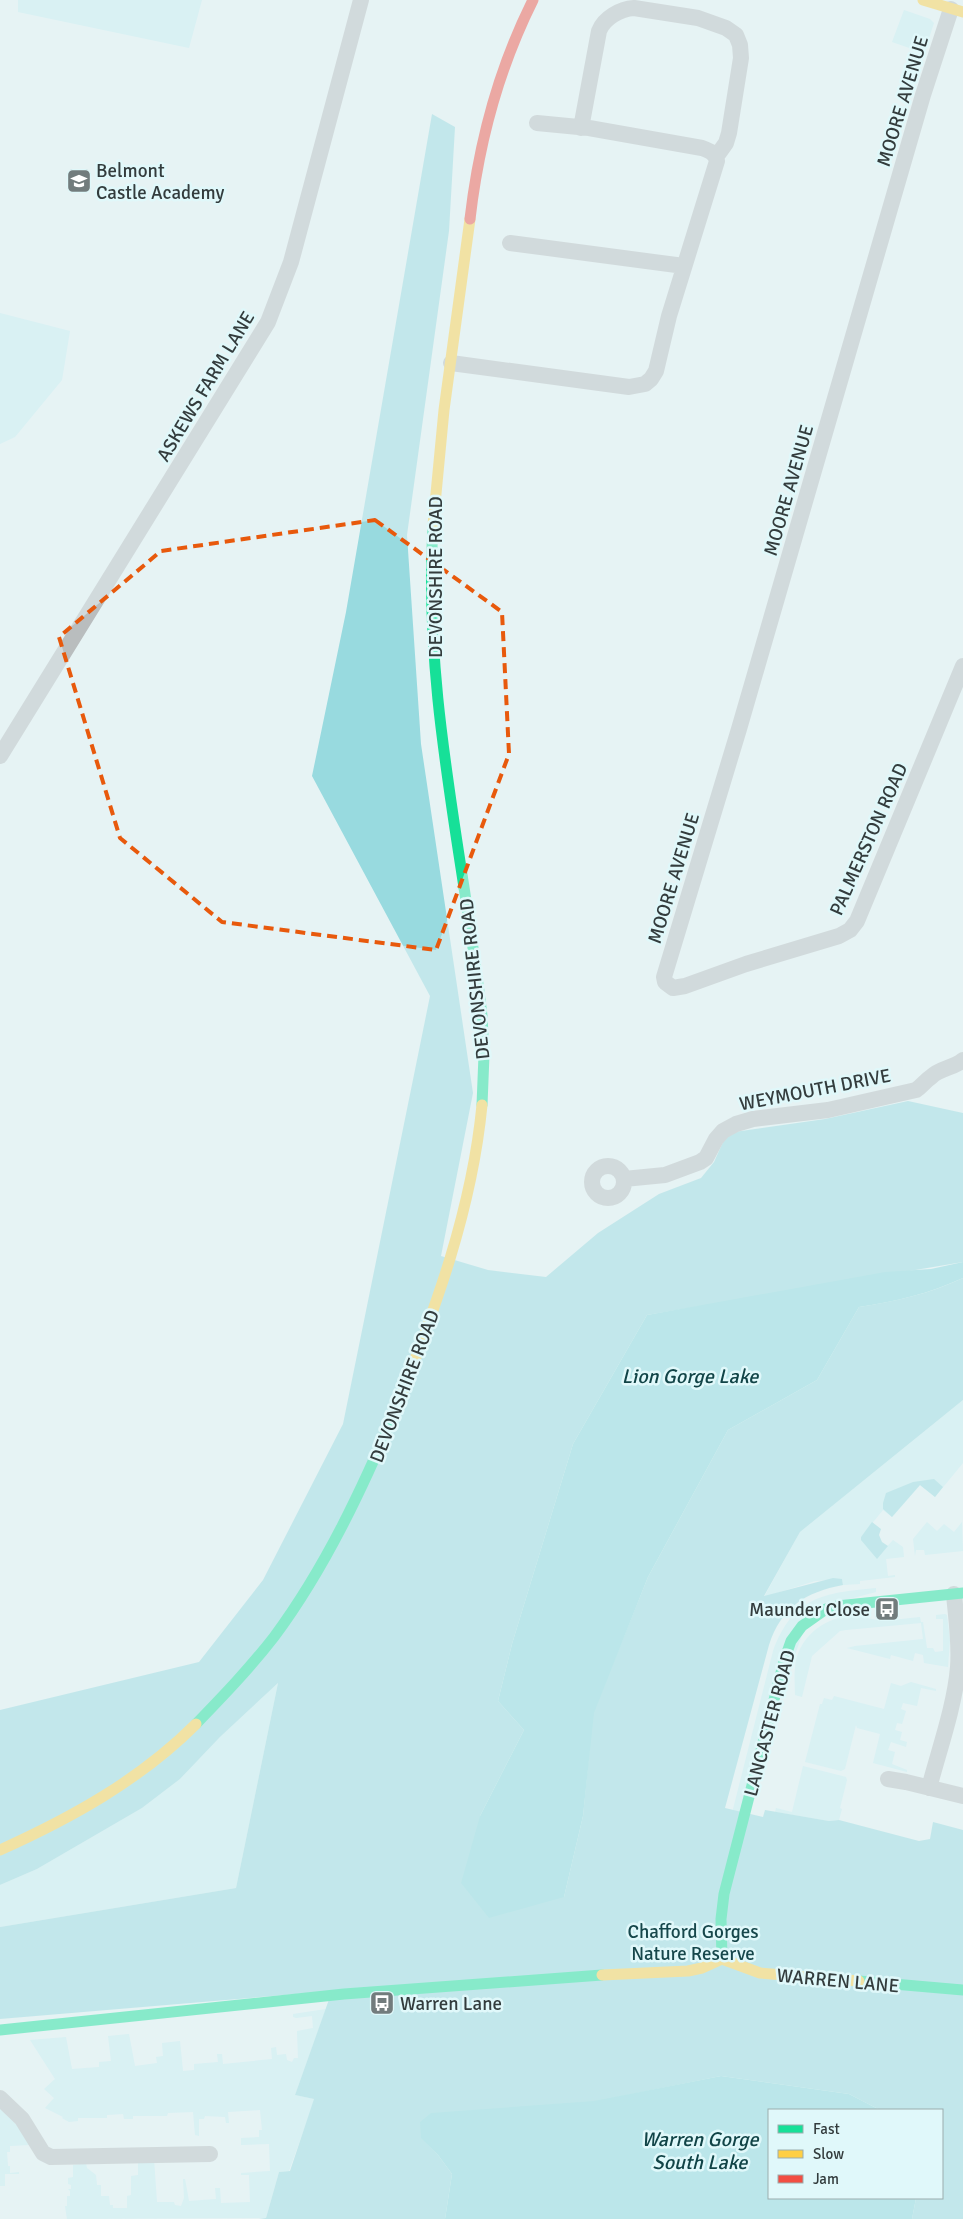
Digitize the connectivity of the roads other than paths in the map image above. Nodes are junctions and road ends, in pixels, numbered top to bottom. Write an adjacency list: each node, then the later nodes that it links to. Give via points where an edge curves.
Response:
1 (361, 0): 12 (street, ASKEWS FARM LANE, via 290,262 268,322)
2 (533, 0): 10 (main road, DEVONSHIRE ROAD, via 495,90 481,145)
3 (924, 0): 4 (main road)
4 (957, 10): 13 (street, MOORE AVENUE, via 923,95 664,976)
5 (537, 123): 6 (street)
6 (581, 128): 7 (street, via 702,148 713,152); 7 (street, via 598,37 604,23 613,15 634,8 698,18 732,32 741,51 729,133)
7 (716, 157): 9 (street)
8 (510, 243): 9 (street)
9 (684, 266): 10 (street, via 656,371 645,384 629,387)
10 (451, 363): 20 (main road, DEVONSHIRE ROAD, via 435,492 432,633 440,736 481,1006 484,1052 477,1151 451,1261 402,1398 370,1474 332,1549 271,1642 209,1713 135,1775 45,1830)
11 (963, 666): 13 (street, PALMERSTON ROAD, via 857,921 850,930 685,986 673,988)
12 (0, 756)
13 (665, 982)
14 (963, 1060): 15 (street, WEYMOUTH DRIVE, via 930,1077 924,1086 916,1090 828,1110 736,1124 723,1131 700,1162 665,1175)
15 (624, 1179)
16 (959, 1593): 18 (street, via 955,1689); 21 (main road, LANCASTER ROAD, via 831,1608 812,1617 793,1635 724,1894)
17 (888, 1779): 18 (street)
18 (929, 1788): 19 (street)
19 (963, 1796)
20 (0, 1850)
21 (722, 1959): 22 (main road, WARREN LANE, via 760,1973); 23 (main road, via 688,1971 570,1976 315,1997)
22 (963, 1990)
23 (0, 2030)
24 (6, 2103): 25 (street, via 22,2119 43,2153 50,2157 176,2162)
25 (210, 2154)

